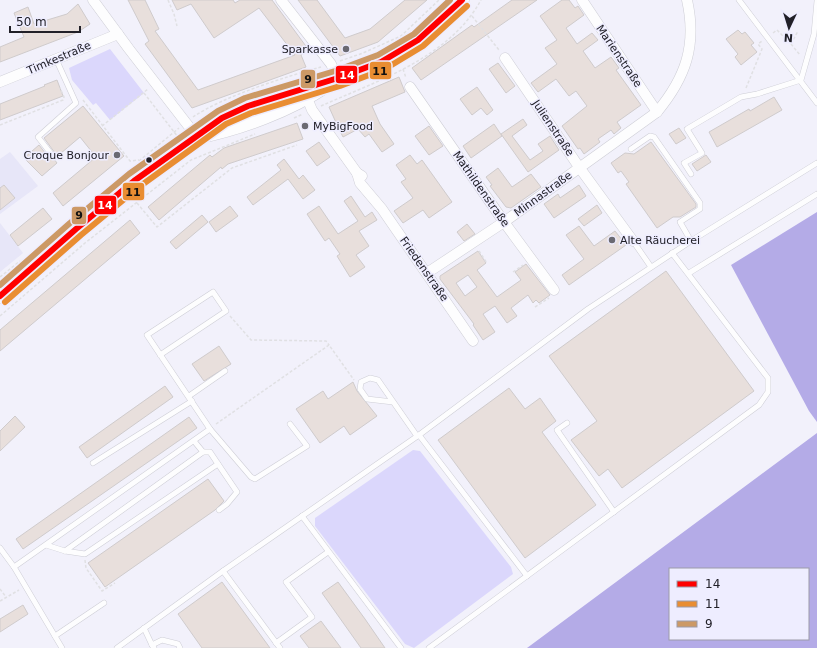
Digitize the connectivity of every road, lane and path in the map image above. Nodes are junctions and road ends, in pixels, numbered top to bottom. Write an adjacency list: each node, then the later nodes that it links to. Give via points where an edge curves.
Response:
1 (93, 0): 13 (street)
2 (168, 0): 11 (path)
3 (281, 0): 19 (street, via 331,64)
4 (462, 0): 19 (main road, via 403,50)
5 (481, 0): 10 (path)
6 (582, 0): 30 (street, Marienstraße)
7 (687, 0): 30 (street, Minnastraße, via 692,35 688,58 679,81)
8 (739, 0): 14 (lane)
9 (817, 1): 18 (lane, via 814,34)
10 (472, 16): 16 (path); 29 (path, via 448,41 403,69)
11 (176, 26)
12 (798, 32): 15 (path)
13 (118, 34): 17 (street, Timkestraße); 22 (street)
14 (767, 37): 15 (path, via 777,30); 20 (lane); 26 (path, via 758,44 762,49)
15 (791, 44): 18 (path)
16 (505, 58): 43 (street, Julienstraße)
17 (56, 59): 21 (street, Timkestraße); 39 (lane, via 76,103 38,137)
18 (806, 63): 20 (lane)
19 (338, 79): 29 (main road); 35 (main road, via 285,93 228,115 212,123)
20 (801, 80): 26 (lane); 28 (lane)
21 (0, 82)
22 (156, 83): 24 (path); 35 (street)
23 (410, 87): 47 (street, Mathildenstraße)
24 (144, 93): 33 (path); 36 (path, via 172,127)
25 (81, 96): 33 (path)
26 (741, 97): 44 (lane, via 688,129 702,153 684,163)
27 (63, 100): 32 (path)
28 (817, 103)
29 (310, 104): 31 (path); 35 (main road); 56 (street, Friedenstraße, via 357,173 360,183 374,198)
30 (657, 112): 43 (street, Minnastraße)
31 (288, 120)
32 (0, 125)
33 (102, 126): 41 (path)
34 (259, 132): 40 (path)
35 (197, 137): 36 (main road)
36 (182, 145): 40 (path); 59 (main road, via 148,170)
37 (297, 145): 46 (path, via 232,168 157,227)
38 (631, 149): 49 (lane, via 650,136 654,137 700,202 700,209 680,222)
39 (52, 155)
40 (191, 160): 46 (path)
41 (130, 161)
42 (817, 164): 49 (lane)
43 (579, 167): 47 (street, Minnastraße); 48 (street, Julienstraße)
44 (691, 174)
45 (817, 194): 57 (lane)
46 (137, 203): 62 (path, via 85,243)
47 (504, 222): 50 (street, Minnastraße); 52 (street, Mathildenstraße)
48 (633, 241): 54 (lane)
49 (691, 241): 51 (lane)
50 (473, 243): 53 (path); 56 (street, Minnastraße)
51 (672, 253): 54 (lane); 57 (lane)
52 (532, 259): 55 (path); 58 (street, Mathildenstraße)
53 (487, 263)
54 (650, 266): 73 (lane)
55 (513, 272)
56 (427, 273): 63 (street, Friedenstraße)
57 (689, 273): 79 (lane, via 768,378 768,392 759,405)
58 (554, 290): 60 (path, via 551,296)
59 (0, 296)
60 (535, 307)
61 (226, 311): 64 (path, via 251,340 326,341); 65 (lane); 65 (lane, via 213,292 147,335)
62 (0, 316)
63 (473, 341)
64 (329, 345): 67 (path, via 354,381); 72 (path)
65 (160, 355): 68 (lane)
66 (225, 371): 68 (lane)
67 (361, 382): 69 (lane, via 370,378 378,380); 69 (lane, via 360,389 367,399)
68 (190, 399): 72 (lane); 76 (lane)
69 (393, 402): 73 (lane)
70 (567, 423): 79 (lane, via 557,430)
71 (290, 424): 72 (lane, via 307,446 255,479)
72 (210, 429): 74 (lane)
73 (418, 435): 80 (lane); 88 (lane)
74 (194, 441): 75 (lane); 81 (lane)
75 (203, 452): 77 (lane, via 210,452); 83 (lane)
76 (93, 463)
77 (218, 464): 78 (lane, via 237,492 228,504); 85 (lane)
78 (219, 510)
79 (614, 512): 88 (lane)
80 (302, 516): 84 (lane); 87 (lane)
81 (46, 546): 83 (lane); 86 (lane)
82 (0, 548): 86 (lane)
83 (65, 551): 85 (lane)
84 (328, 552): 97 (lane, via 286,582 312,617); 103 (lane)
85 (85, 554): 89 (path, via 86,568 102,591)
86 (14, 567): 90 (lane)
87 (223, 571): 95 (lane); 97 (lane)
88 (527, 576): 104 (lane)
89 (114, 583)
90 (26, 586): 92 (path); 96 (lane)
91 (0, 589): 92 (path)
92 (6, 597): 93 (path)
93 (0, 601)
94 (104, 603): 96 (lane)
95 (144, 628): 98 (lane); 100 (lane)
96 (55, 636): 99 (lane)
97 (276, 643): 102 (lane)
98 (153, 646): 101 (lane, via 162,640 178,644)
99 (62, 648)
100 (117, 648)
101 (180, 648)
102 (280, 648)
103 (401, 648)
104 (429, 648)

